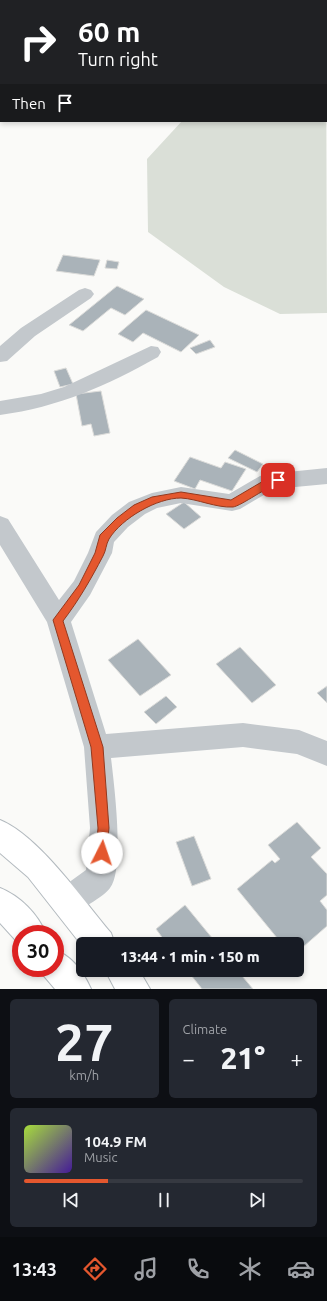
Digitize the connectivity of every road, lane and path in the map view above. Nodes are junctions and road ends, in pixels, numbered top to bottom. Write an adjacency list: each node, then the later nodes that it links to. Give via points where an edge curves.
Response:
1 (85, 294): 3 (street, via 28,332)
2 (151, 352): 5 (street, via 117,372 83,386 41,401)
3 (0, 357): 4 (street)
4 (0, 372)
5 (0, 408)
6 (327, 476): 8 (street, via 268,482 232,504 181,495 152,501 138,508 120,521 104,538 100,553 82,588)
7 (0, 525): 8 (street)
8 (58, 620): 9 (street)
9 (97, 747): 10 (street, via 243,735 299,742); 13 (street, via 104,828 100,878)
10 (327, 754)
11 (0, 834): 13 (street, via 38,867)
12 (0, 902): 14 (street)
13 (67, 902): 15 (street)
14 (23, 925)
15 (94, 937)
16 (64, 976): 18 (street)
17 (125, 977): 19 (street)
18 (74, 989)
19 (134, 989)

